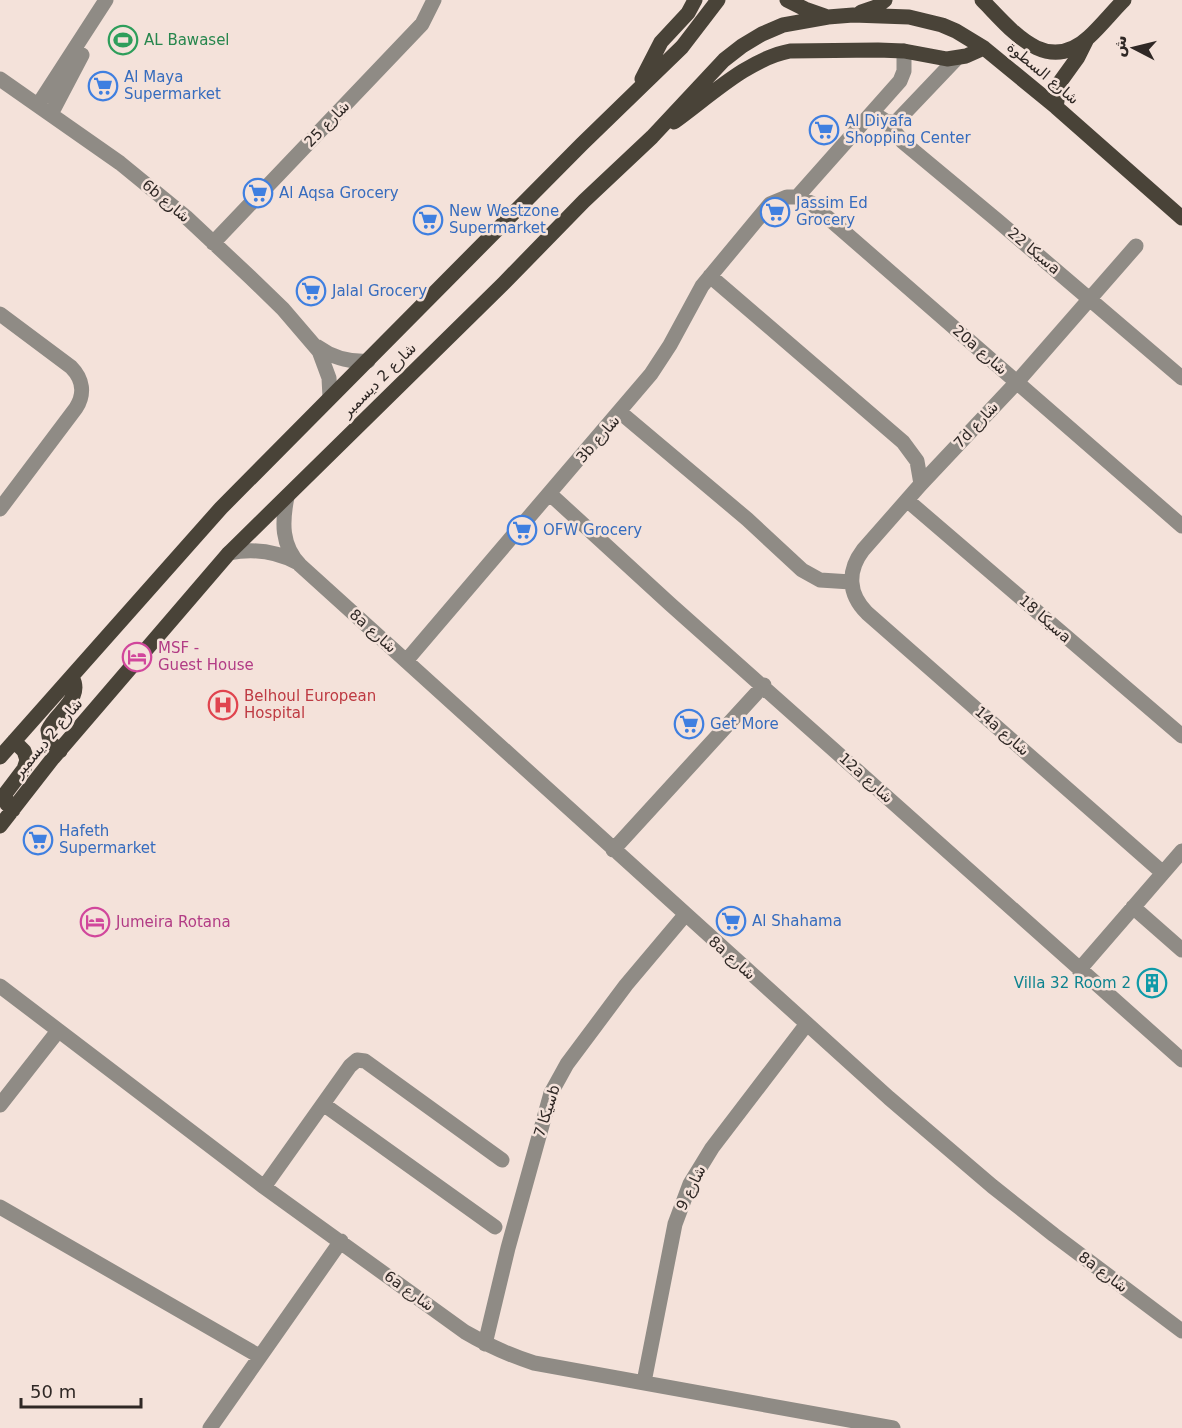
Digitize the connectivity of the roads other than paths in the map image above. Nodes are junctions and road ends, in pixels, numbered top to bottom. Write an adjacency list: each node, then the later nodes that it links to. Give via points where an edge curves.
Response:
1 (434, 0): 27 (street, شارع 25, via 422,24)
2 (695, 0): 18 (main road, via 661,42)
3 (718, 0): 18 (main road, شارع 2 ديسمبر, via 682,47)
4 (787, 0): 11 (main road)
5 (885, 0): 10 (main road)
6 (982, 0): 12 (main road, شارع السطوة)
7 (996, 0): 12 (main road)
8 (1124, 0): 13 (main road, شارع السطوة)
9 (103, 7): 19 (street); 22 (street)
10 (853, 15): 11 (main road, شارع السطوة); 14 (main road, شارع السطوة, via 893,15 926,21 956,31)
11 (828, 16): 24 (main road, شارع 2 ديسمبر, via 783,25 742,46)
12 (1001, 19): 13 (main road, شارع السطوة, via 1042,51 1062,52)
13 (1087, 39): 20 (main road, via 1060,82)
14 (984, 48): 16 (main road); 20 (main road, شارع السطوة)
15 (904, 51): 16 (main road); 21 (street, via 903,76); 24 (main road, via 778,53 756,63)
16 (956, 59): 23 (street, via 896,122)
17 (0, 79): 19 (street, 6b شارع)
18 (638, 88): 33 (main road, شارع 2 ديسمبر)
19 (38, 105): 22 (street, 6b شارع)
20 (1056, 108): 26 (main road, شارع السطوة)
21 (874, 112): 23 (street); 25 (street)
22 (51, 114): 27 (street, 6b شارع, via 120,163)
23 (887, 122): 30 (street, سيكا 22a, via 903,142)
24 (651, 137): 40 (main road, شارع 2 ديسمبر)
25 (797, 197): 29 (street, 3b شارع, via 770,204); 35 (street, 20a شارع, via 811,203)
26 (1182, 218)
27 (213, 243): 32 (street, 6b شارع)
28 (1136, 246): 30 (street, 7d شارع)
29 (710, 276): 37 (street, 3b شارع, via 661,360); 38 (street, via 903,442 917,461)
30 (1090, 298): 34 (street, سيكا 22a); 35 (street, 7d شارع)
31 (0, 314): 42 (street, via 71,367 82,387 76,408)
32 (314, 343): 33 (street, 6b شارع, via 339,358); 36 (street, 6b شارع, via 327,369)
33 (369, 361): 36 (main road, شارع 2 ديسمبر)
34 (1182, 378)
35 (1017, 382): 38 (street, 7d شارع); 43 (street, 20a شارع)
36 (330, 397): 48 (main road, شارع 2 ديسمبر, via 214,515)
37 (621, 413): 39 (street, 3b شارع); 46 (street, via 802,570 820,580)
38 (921, 484): 41 (street, 7d شارع)
39 (550, 494): 47 (street, 3b شارع); 49 (street, 12a شارع)
40 (287, 497): 44 (main road, شارع 2 ديسمبر); 45 (street, 8a شارع, via 283,531)
41 (908, 501): 46 (street, 7d شارع, via 863,550 852,570); 50 (street, سيكا 18a)
42 (0, 509)
43 (1182, 526)
44 (229, 553): 45 (street, 8a شارع, via 264,551); 52 (main road, شارع 2 ديسمبر)
45 (300, 565): 47 (street, 8a شارع)
46 (851, 582): 58 (street, 14a شارع, via 856,600 867,613)
47 (406, 661): 56 (street, 8a شارع)
48 (72, 677): 51 (main road, شارع 2 ديسمبر); 52 (main road, via 77,688 74,696 48,730 50,742)
49 (764, 686): 56 (street); 62 (street, 12a شارع)
50 (1182, 736)
51 (14, 741): 53 (main road, شارع 2 ديسمبر); 54 (main road, via 27,760 5,794)
52 (60, 751): 54 (main road, شارع 2 ديسمبر)
53 (0, 757)
54 (13, 810): 55 (main road, شارع 2 ديسمبر)
55 (0, 826)
56 (613, 850): 60 (street, 8a شارع)
57 (1182, 851): 58 (street)
58 (1163, 873): 59 (street)
59 (1133, 907): 61 (street); 62 (street)
60 (685, 915): 64 (street, 8a شارع); 75 (street, سيكا 7b, via 593,1029 551,1093)
61 (1182, 950)
62 (1079, 970): 66 (street, 12a شارع)
63 (0, 986): 65 (street, 6a شارع)
64 (806, 1025): 74 (street, 8a شارع, via 992,1186); 77 (street, شارع 9, via 712,1148 690,1184 675,1224)
65 (58, 1031): 68 (street); 70 (street, 6a شارع)
66 (1182, 1060)
67 (323, 1104): 69 (street, via 353,1062 361,1060); 70 (street); 72 (street)
68 (0, 1105)
69 (502, 1160)
70 (264, 1187): 73 (street, 6a شارع)
71 (0, 1207): 76 (street)
72 (495, 1227)
73 (341, 1241): 75 (street, 6a شارع); 76 (street)
74 (1182, 1331)
75 (485, 1344): 77 (street, 6a شارع, via 534,1363)
76 (259, 1356): 78 (street)
77 (644, 1382): 79 (street, 6a شارع)
78 (210, 1428)
79 (893, 1428)

